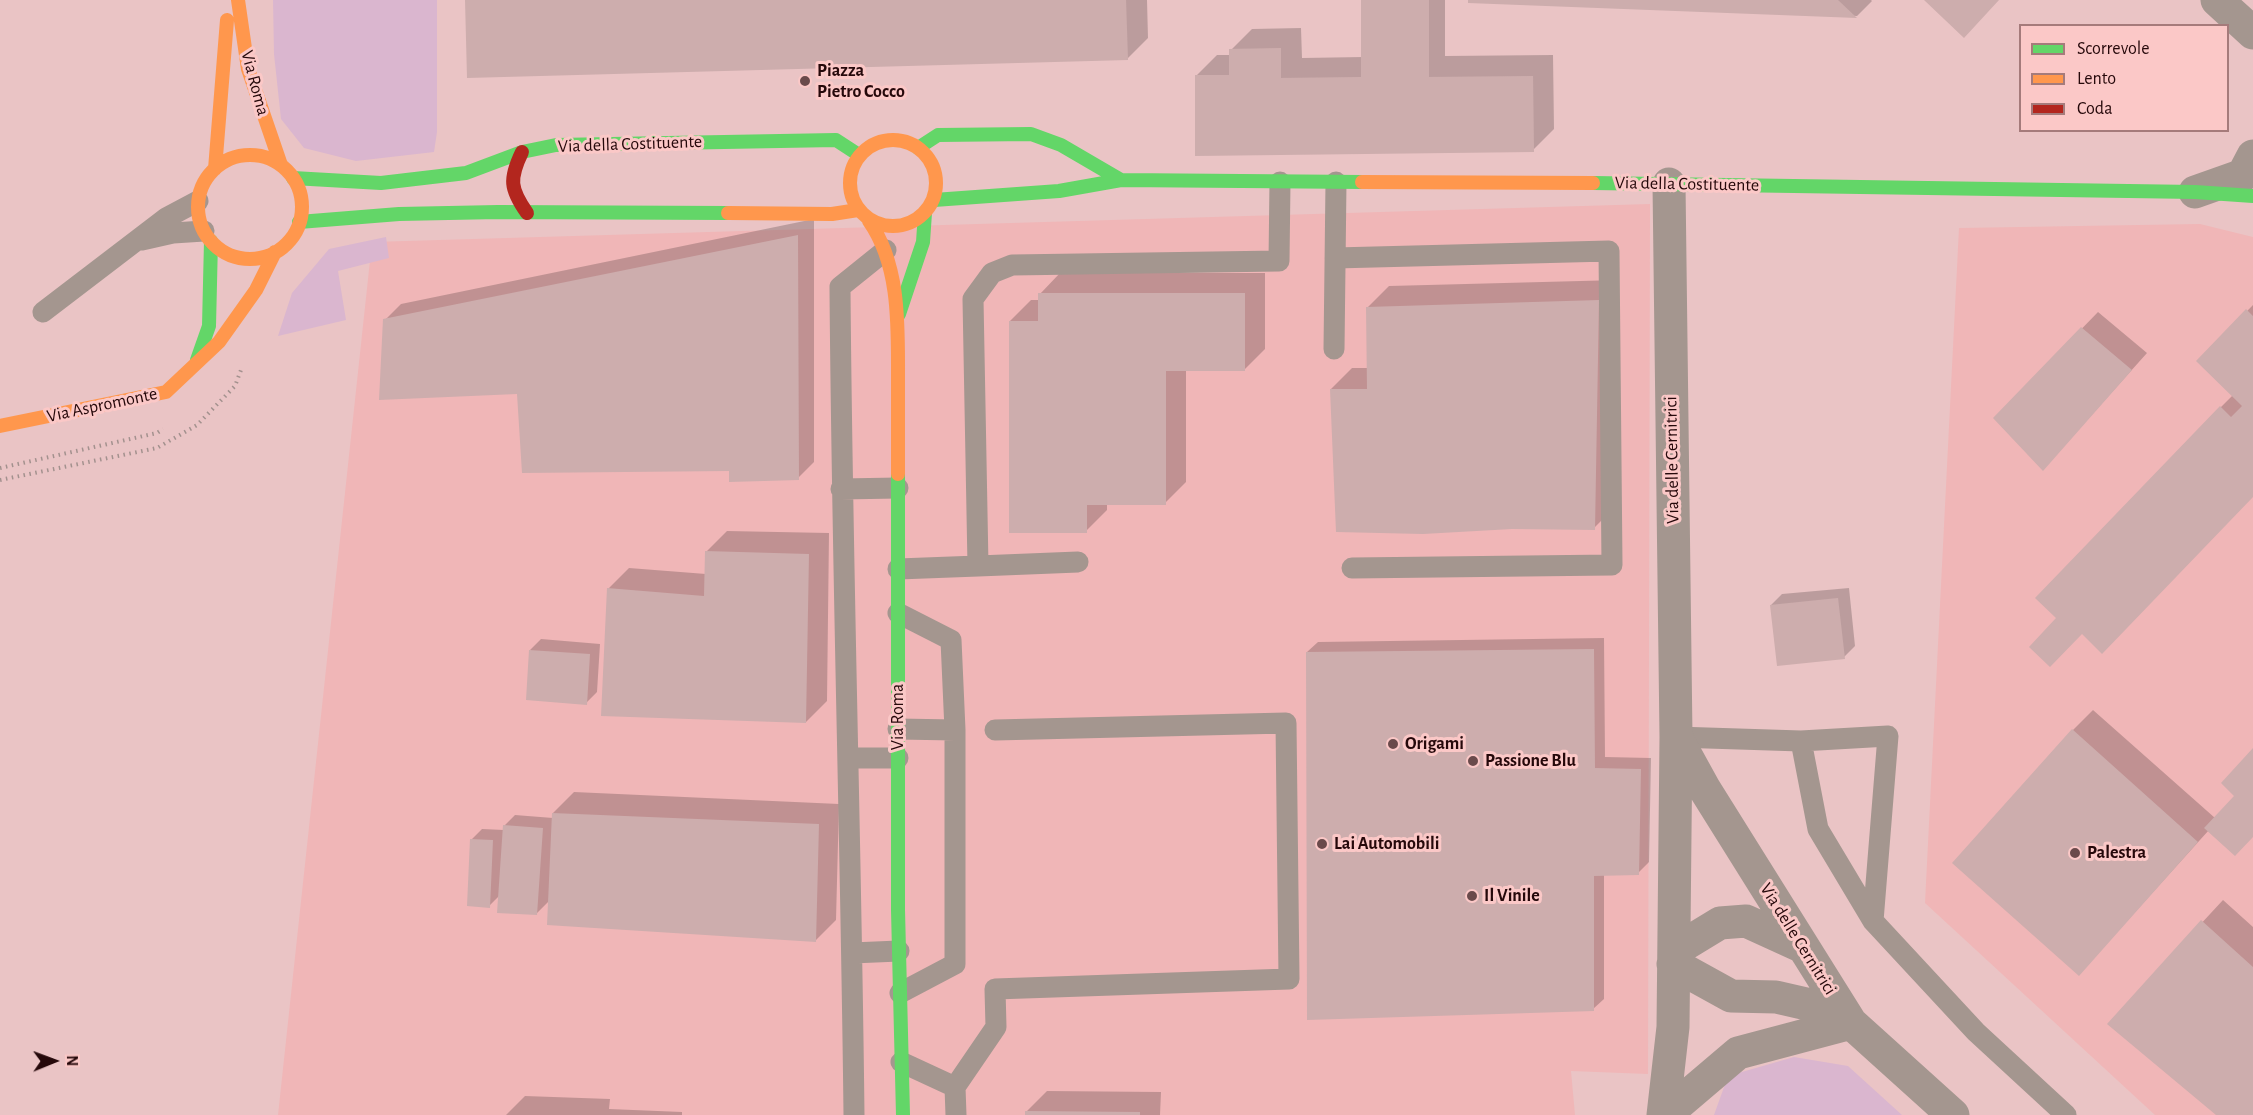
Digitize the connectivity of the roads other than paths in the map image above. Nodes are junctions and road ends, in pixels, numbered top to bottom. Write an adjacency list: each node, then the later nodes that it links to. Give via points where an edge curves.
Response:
1 (228, 0): 10 (main road, Via Roma)
2 (238, 0): 9 (main road, Via Roma, via 248,69)
3 (2218, 0): 4 (street)
4 (2253, 33)
5 (918, 148): 7 (main road, via 903,141 885,140); 12 (main road, Via della Costituente, via 938,135 1031,134 1061,145); 18 (main road, via 935,171 937,186)
6 (522, 152): 7 (main road, Via della Costituente, via 556,145 837,140); 11 (main road, Via della Costituente, via 466,172 381,183); 21 (main road, via 513,171 513,195)
7 (859, 155): 20 (main road, via 849,183)
8 (2253, 156): 16 (street, via 2243,175)
9 (280, 165): 10 (main road, via 268,158 240,155); 11 (main road)
10 (214, 169): 19 (main road)
11 (293, 178): 24 (main road, via 302,207)
12 (1120, 180): 13 (main road, Via della Costituente); 18 (main road, Via della Costituente, via 1059,191)
13 (1280, 182): 14 (main road, Via della Costituente); 38 (lane, via 1279,261 1012,265 992,273 973,299)
14 (1335, 182): 15 (main road, Via della Costituente); 29 (lane)
15 (1670, 184): 16 (main road, Via della Costituente); 45 (street, Via delle Cernitrici)
16 (2196, 192): 17 (main road, Via della Costituente)
17 (2253, 196)
18 (933, 200): 22 (main road)
19 (198, 201): 25 (main road); 26 (lane, via 166,218)
20 (858, 210): 21 (main road, via 832,214); 23 (main road)
21 (527, 213): 24 (main road, via 399,214)
22 (925, 213): 23 (main road, via 899,227); 31 (main road, Via Roma, via 923,242)
23 (870, 220): 27 (main road, Via Roma)
24 (299, 222): 28 (main road, via 294,234)
25 (208, 236): 26 (lane, via 172,233); 28 (main road, via 230,255 264,257); 33 (main road, Via Aspromonte, via 209,326)
26 (136, 242): 30 (lane)
27 (886, 250): 31 (main road, Via Roma); 36 (lane, via 840,287)
28 (275, 252): 33 (main road, Via Aspromonte, via 256,290 219,342)
29 (1335, 258): 32 (lane); 40 (lane, via 1609,251 1612,566)
30 (44, 312)
31 (898, 318): 35 (main road, Via Roma)
32 (1334, 349)
33 (195, 364): 34 (main road, Via Aspromonte, via 166,392)
34 (0, 426)
35 (898, 488): 36 (lane); 39 (main road, Via Roma)
36 (842, 489): 47 (lane)
37 (1078, 562): 38 (lane)
38 (978, 566): 39 (lane)
39 (898, 568): 41 (main road, Via Roma)
40 (1352, 568)
41 (898, 613): 42 (main road, Via Roma); 43 (lane, via 951,640)
42 (898, 729): 43 (lane); 48 (main road, Via Roma)
43 (955, 729): 54 (lane, via 956,964)
44 (995, 730): 57 (lane, via 1286,723 1289,979 995,989 996,1027)
45 (1676, 737): 46 (lane); 50 (street, Via delle Cernitrici); 53 (street, Via delle Cernitrici)
46 (1801, 741): 49 (lane, via 1818,830); 49 (lane, via 1888,736)
47 (848, 758): 48 (lane); 52 (lane)
48 (898, 758): 51 (main road, Via Roma)
49 (1873, 921): 63 (lane, via 1976,1032)
50 (1803, 947): 53 (street, via 1746,921 1720,923); 55 (street, Via delle Cernitrici)
51 (900, 951): 52 (lane); 54 (main road, Via Roma)
52 (852, 953): 58 (lane)
53 (1673, 957): 55 (street, via 1731,996 1776,997 1824,1008); 61 (street, Via delle Cernitrici, via 1673,1028)
54 (900, 993): 56 (main road, Via Roma)
55 (1851, 1023): 61 (street, via 1737,1053); 62 (street, Via delle Cernitrici)
56 (902, 1062): 57 (lane); 59 (main road, Via Roma)
57 (955, 1087): 60 (lane)
58 (854, 1115)
59 (903, 1115)
60 (956, 1115)
61 (1664, 1115)
62 (1953, 1115)
63 (2066, 1115)

